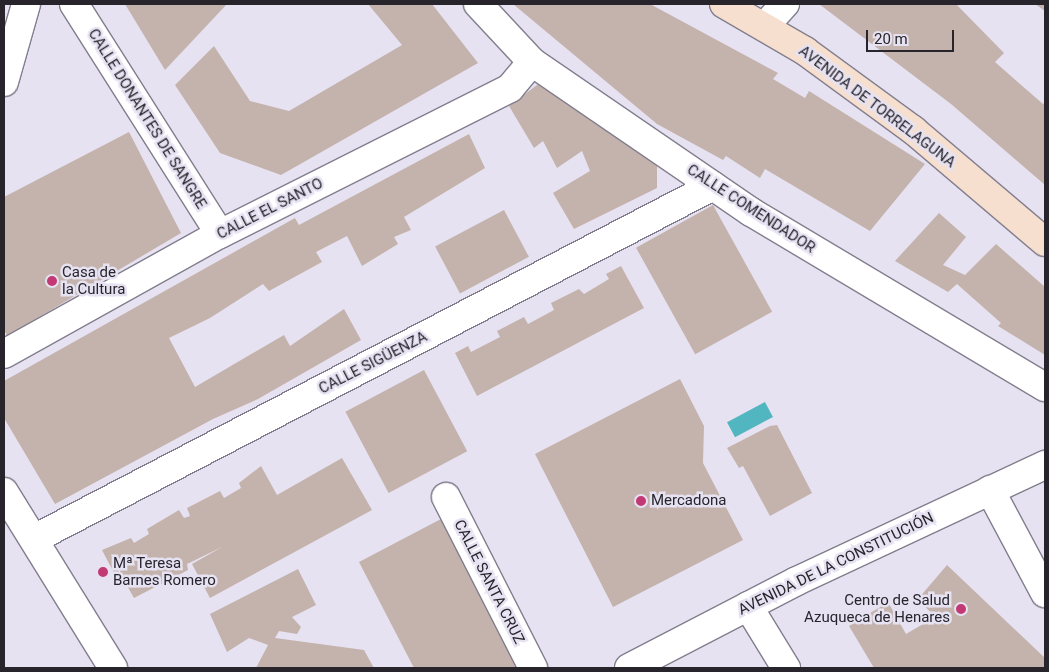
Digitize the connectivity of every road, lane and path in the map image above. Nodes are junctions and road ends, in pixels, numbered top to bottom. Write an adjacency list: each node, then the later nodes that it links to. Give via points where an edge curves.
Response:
1 (26, 4): 8 (street)
2 (74, 4): 10 (street, CALLE DONANTES DE SANGRE)
3 (478, 4): 7 (street, CALLE COMENDADOR)
4 (724, 4): 6 (street, AVENIDA DE TORRELAGUNA)
5 (786, 4): 6 (street)
6 (765, 26): 11 (street, AVENIDA DE TORRELAGUNA, via 913,130)
7 (532, 62): 9 (street, CALLE COMENDADOR); 10 (street, CALLE EL SANTO, via 510,88)
8 (4, 82)
9 (713, 186): 13 (street, CALLE COMENDADOR, via 751,212); 18 (street, CALLE SIGÜENZA)
10 (220, 234): 12 (street, CALLE EL SANTO)
11 (1045, 242)
12 (4, 354)
13 (1045, 387)
14 (1045, 464): 15 (street, AVENIDA DE LA CONSTITUCIÓN)
15 (990, 490): 19 (street); 20 (street, AVENIDA DE LA CONSTITUCIÓN)
16 (4, 492): 18 (street)
17 (446, 497): 22 (street, CALLE SANTA CRUZ)
18 (34, 539): 21 (street)
19 (1045, 593)
20 (748, 606): 23 (street, AVENIDA DE LA CONSTITUCIÓN); 24 (street)
21 (106, 666)
22 (533, 668)
23 (629, 668)
24 (786, 668)

